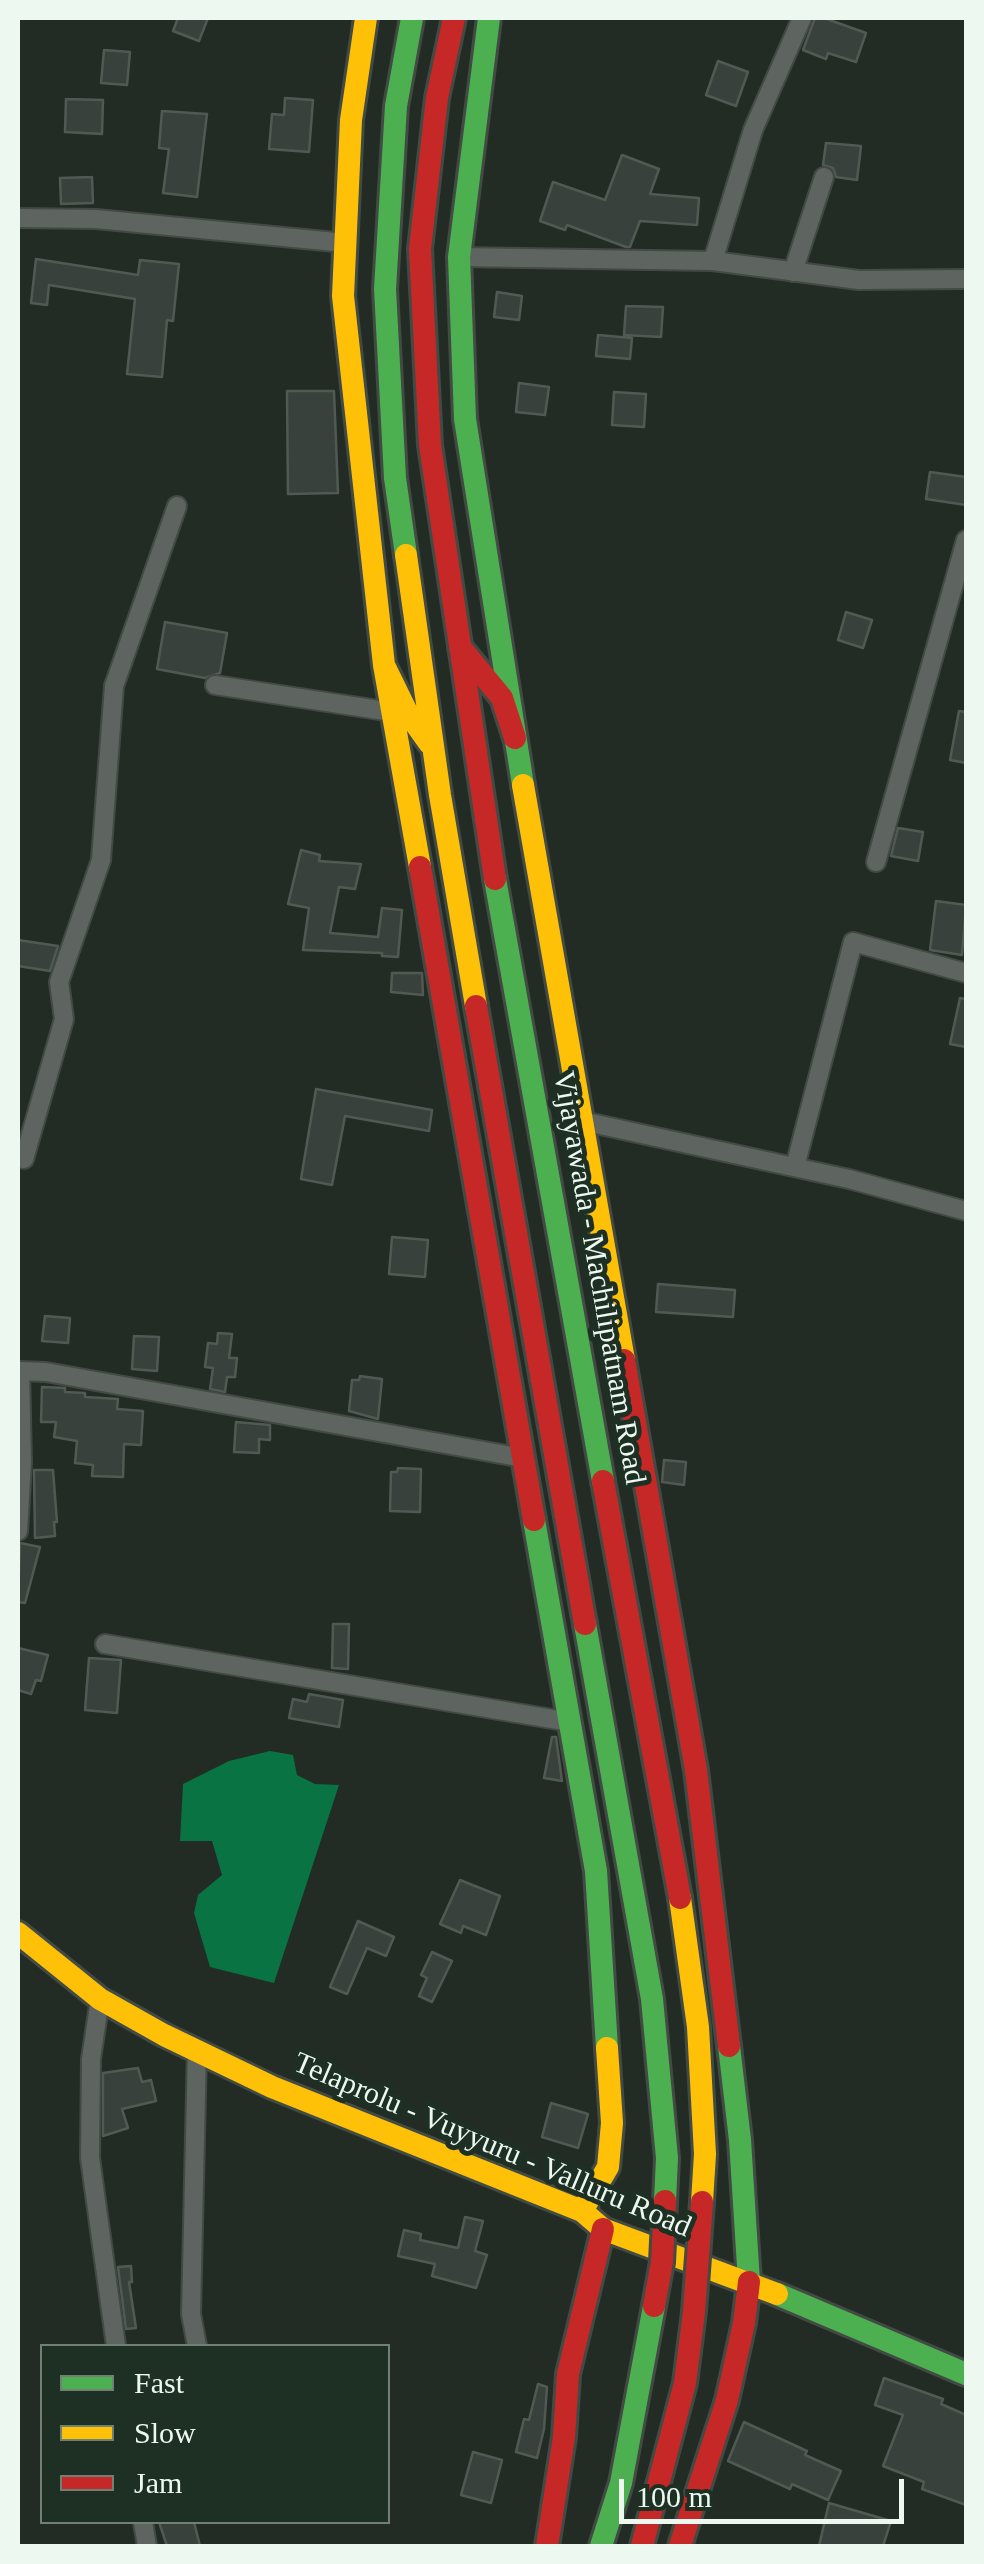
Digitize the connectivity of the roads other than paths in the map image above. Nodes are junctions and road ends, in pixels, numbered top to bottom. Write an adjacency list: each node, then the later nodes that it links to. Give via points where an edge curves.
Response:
1 (366, 18): 8 (main road)
2 (412, 18): 20 (main road, via 396,106 386,289 395,478)
3 (454, 18): 15 (main road, Vijayawada - Machilipatnam Road, via 437,98 420,249 430,445)
4 (489, 18): 9 (main road)
5 (802, 18): 10 (street, via 753,130)
6 (824, 177): 11 (street)
7 (18, 218): 8 (street)
8 (346, 242): 16 (main road, via 343,296)
9 (460, 257): 10 (street); 19 (main road, via 464,419)
10 (713, 261): 11 (street)
11 (793, 272): 12 (street, via 859,280)
12 (966, 279)
13 (177, 506): 24 (street, via 114,686 101,860 59,982 64,1019 24,1159)
14 (966, 540): 21 (street)
15 (460, 647): 19 (main road, via 502,698); 42 (main road, Vijayawada - Machilipatnam Road, bridge, via 508,959 684,1920 701,2081 705,2154 694,2312 684,2382)
16 (384, 665): 18 (main road); 20 (main road)
17 (215, 686): 18 (street)
18 (392, 712): 27 (main road)
19 (515, 738): 23 (main road)
20 (434, 752): 41 (main road, bridge, via 652,2000 667,2158 662,2262 621,2482)
21 (876, 862)
22 (966, 972): 25 (street, via 853,942)
23 (582, 1121): 25 (street); 36 (main road, via 696,1770 740,2140)
24 (18, 1158)
25 (795, 1167): 26 (street)
26 (966, 1211)
27 (523, 1458): 28 (street, via 20,1371); 30 (main road)
28 (18, 1531)
29 (105, 1644): 30 (street)
30 (570, 1722): 34 (main road, via 596,1871 612,2122 608,2168)
31 (18, 1933): 32 (main road, Telaprolu - Vuyyuru - Valluru Road)
32 (100, 1999): 33 (main road, Telaprolu - Vuyyuru - Valluru Road); 37 (street, via 90,2158)
33 (197, 2049): 34 (main road, Telaprolu - Vuyyuru - Valluru Road, via 272,2088); 38 (street, via 190,2314)
34 (582, 2211): 35 (main road, Telaprolu - Vuyyuru - Valluru Road)
35 (603, 2229): 36 (main road, Telaprolu - Vuyyuru - Valluru Road); 40 (main road, via 568,2374)
36 (749, 2282): 39 (main road, Telaprolu - Vuyyuru - Valluru Road); 43 (main road, via 727,2400)
37 (116, 2344)
38 (197, 2344)
39 (966, 2374)
40 (547, 2546)
41 (600, 2546)
42 (642, 2546)
43 (680, 2546)

